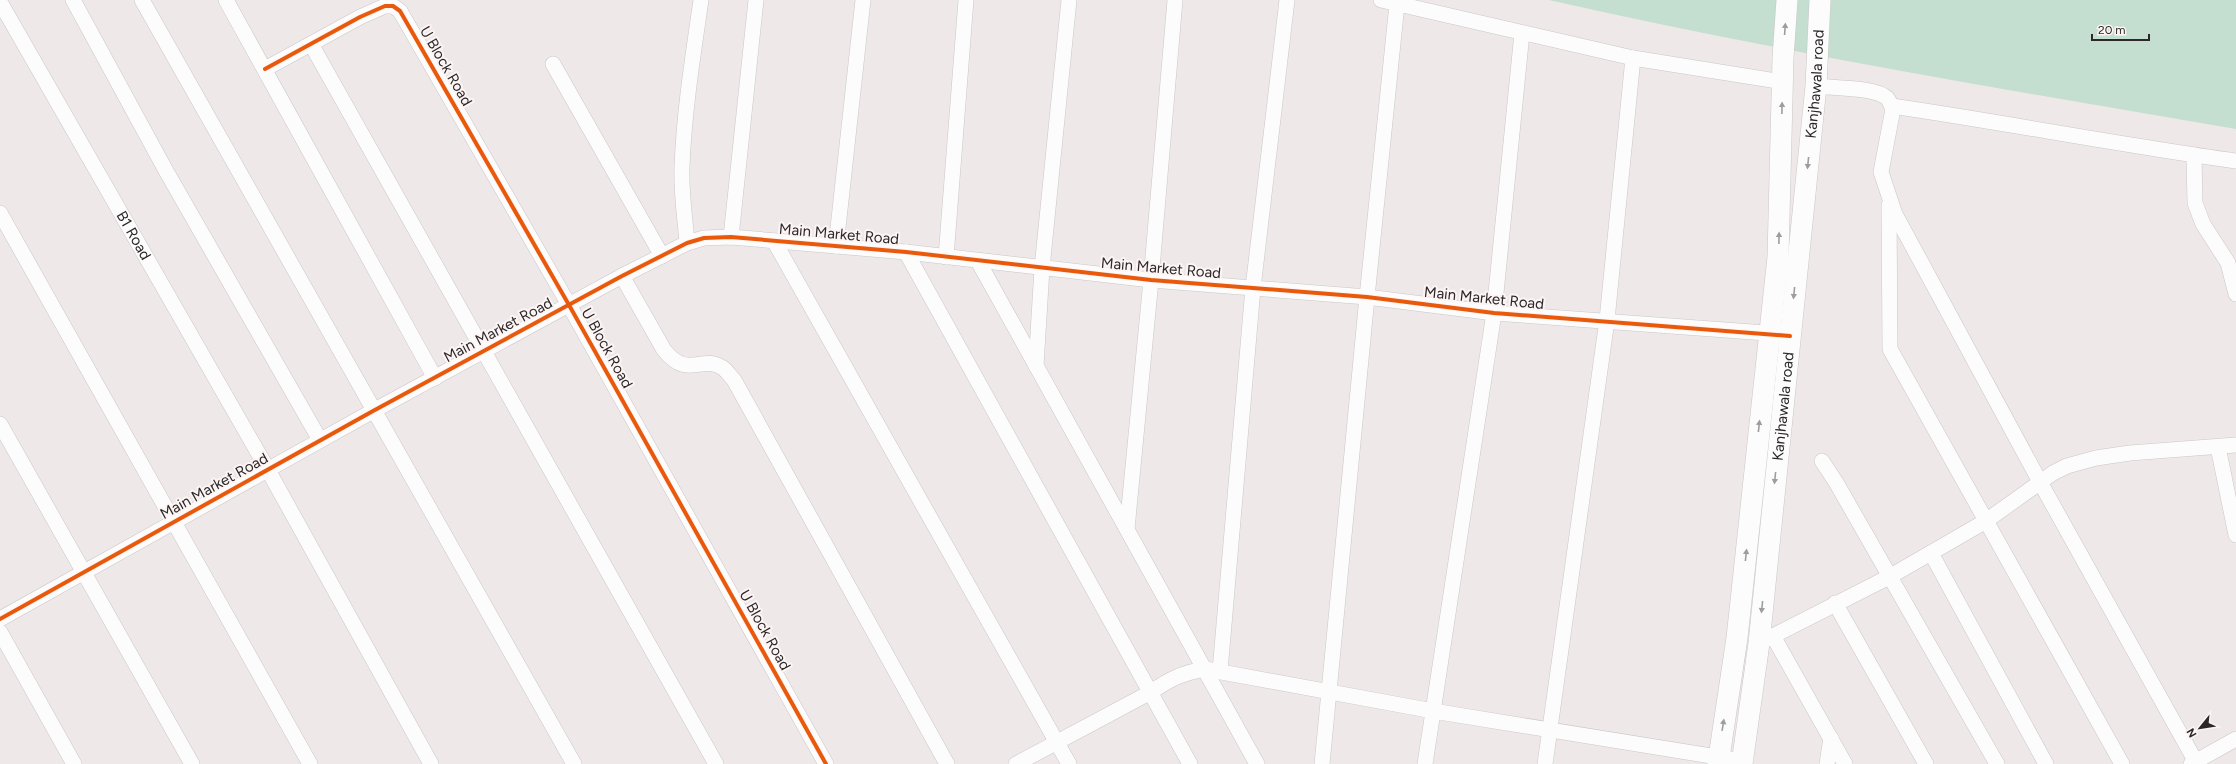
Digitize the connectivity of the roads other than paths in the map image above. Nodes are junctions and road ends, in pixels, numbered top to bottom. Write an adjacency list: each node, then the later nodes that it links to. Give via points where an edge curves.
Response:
1 (73, 0): 52 (street, via 165,169)
2 (142, 0): 50 (street)
3 (226, 0): 20 (street)
4 (701, 0): 30 (street, via 688,88 682,167)
5 (756, 0): 28 (street)
6 (863, 0): 31 (street)
7 (966, 0): 34 (street)
8 (1069, 0): 36 (street)
9 (1175, 0): 38 (street)
10 (1287, 0): 39 (street)
11 (1381, 0): 15 (street)
12 (1788, 0): 22 (main road, Kanjhawala road, one-way to 12)
13 (1820, 0): 21 (main road, Kanjhawala road)
14 (0, 2): 56 (street, B1 Road)
15 (1397, 4): 16 (street); 41 (street)
16 (1522, 33): 18 (street); 43 (street)
17 (311, 44): 20 (street, U Block Road); 42 (street, U Block Road, via 385,6 393,6 400,11); 47 (street)
18 (1633, 58): 22 (street); 44 (street)
19 (553, 64): 33 (street)
20 (265, 69): 49 (street)
21 (1815, 78): 23 (street, via 1878,93); 46 (main road, Kanjhawala road, one-way to 46)
22 (1783, 82): 45 (main road, Kanjhawala road, one-way to 22, via 1778,257)
23 (1892, 106): 24 (street); 26 (street, via 1881,172)
24 (2194, 155): 25 (street); 40 (street, via 2195,203 2203,224 2228,263)
25 (2236, 161)
26 (1889, 196): 57 (street, via 1895,214); 58 (street, via 1890,349)
27 (0, 213): 59 (street)
28 (730, 237): 29 (street, Main Market Road); 30 (street, Main Market Road, via 704,238)
29 (774, 241): 31 (street, Main Market Road); 77 (street)
30 (688, 243): 33 (street, Main Market Road)
31 (836, 246): 32 (street, Main Market Road)
32 (906, 252): 34 (street, Main Market Road); 72 (street)
33 (662, 256): 37 (street, Main Market Road)
34 (946, 257): 35 (street, Main Market Road)
35 (978, 261): 36 (street, Main Market Road); 48 (street)
36 (1042, 268): 38 (street, Main Market Road); 48 (street)
37 (622, 276): 42 (street, Main Market Road); 88 (street, via 672,360 684,366 714,365 724,369 734,380)
38 (1151, 280): 39 (street, Main Market Road); 60 (street)
39 (1253, 288): 41 (street, Main Market Road); 70 (street)
40 (2236, 294)
41 (1366, 297): 43 (street, Main Market Road); 71 (street)
42 (569, 305): 47 (street, Main Market Road); 87 (street, U Block Road)
43 (1494, 313): 44 (street, Main Market Road); 73 (street)
44 (1607, 320): 45 (street, Main Market Road); 74 (street)
45 (1769, 333): 46 (street, Main Market Road); 78 (main road, Kanjhawala road, one-way to 45, via 1737,638)
46 (1790, 336): 68 (main road, Kanjhawala road, one-way to 68)
47 (485, 351): 49 (street, Main Market Road); 86 (street)
48 (1036, 366): 60 (street)
49 (435, 378): 50 (street, Main Market Road)
50 (373, 411): 52 (street, Main Market Road); 85 (street)
51 (0, 424): 63 (street)
52 (320, 440): 56 (street, Main Market Road)
53 (2236, 445): 54 (street)
54 (2218, 447): 57 (street, via 2096,458 2067,466); 61 (street)
55 (1822, 461): 64 (street)
56 (268, 470): 59 (street, Main Market Road); 84 (street, B1 Road)
57 (2040, 482): 58 (street); 80 (street)
58 (1986, 521): 62 (street); 101 (street)
59 (174, 522): 63 (street, Main Market Road); 83 (street)
60 (1126, 529): 69 (street)
61 (2236, 535)
62 (1931, 553): 64 (street); 100 (street)
63 (83, 573): 66 (street, Main Market Road); 82 (street)
64 (1889, 577): 65 (street); 99 (street)
65 (1835, 603): 68 (street); 98 (street)
66 (0, 618)
67 (0, 632): 81 (street)
68 (1766, 639): 75 (street); 79 (main road, Kanjhawala road)
69 (1205, 669): 70 (street); 72 (street, via 1182,673); 92 (street)
70 (1220, 671): 71 (street)
71 (1330, 691): 73 (street); 93 (street)
72 (1151, 692): 77 (street); 91 (street)
73 (1433, 711): 74 (street); 94 (street)
74 (1551, 730): 78 (street); 95 (street)
75 (1831, 738): 96 (street); 97 (street)
76 (2236, 739): 80 (street)
77 (1057, 743): 89 (street); 90 (street)
78 (1718, 761): 79 (street)
79 (1742, 763)
80 (2194, 763)
81 (74, 764)
82 (192, 764)
83 (310, 764)
84 (431, 764)
85 (574, 764)
86 (716, 764)
87 (826, 764)
88 (947, 764)
89 (1016, 764)
90 (1069, 764)
91 (1190, 764)
92 (1257, 764)
93 (1322, 764)
94 (1425, 764)
95 (1545, 764)
96 (1827, 764)
97 (1845, 764)
98 (1926, 764)
99 (1996, 764)
100 (2046, 764)
101 (2122, 764)

